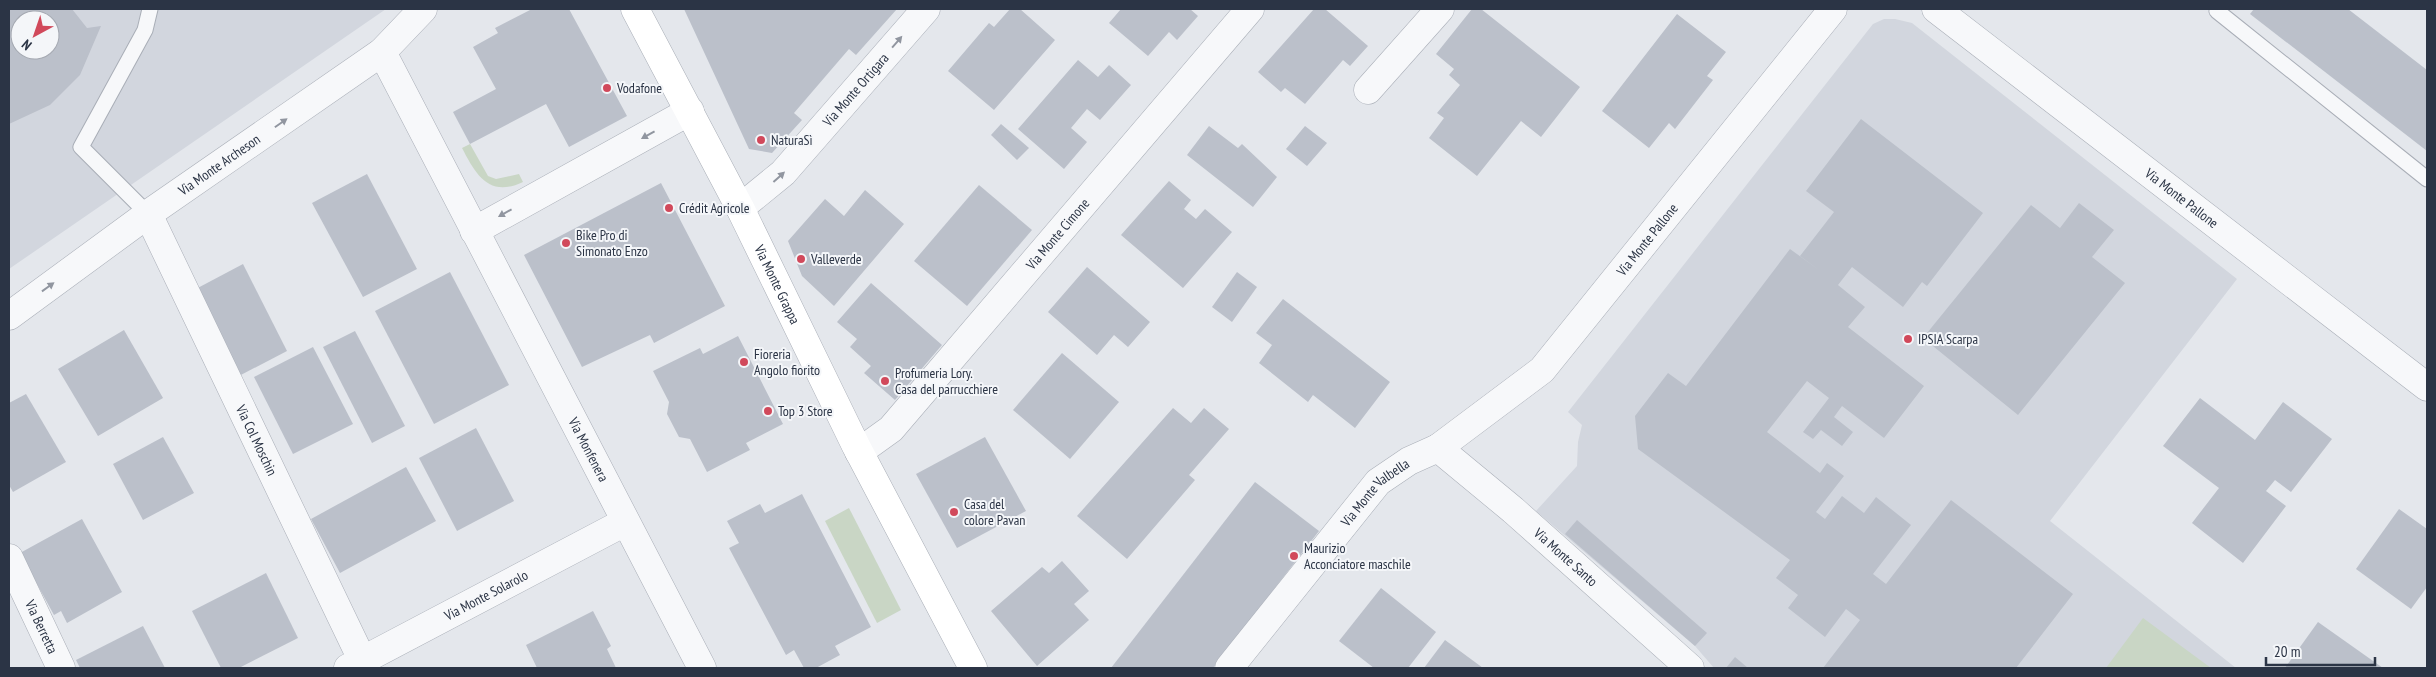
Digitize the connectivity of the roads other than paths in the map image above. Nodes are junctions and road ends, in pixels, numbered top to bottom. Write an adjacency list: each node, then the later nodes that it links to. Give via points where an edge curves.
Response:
1 (150, 9): 16 (lane, via 144,30 81,147)
2 (414, 9): 11 (lane)
3 (423, 9): 11 (street, Via Monte Archeson)
4 (635, 9): 13 (main road, Via Monte Grappa)
5 (926, 9): 15 (street, Via Monte Ortigara, one-way to 5, via 783,174)
6 (1250, 9): 21 (street, Via Monte Cimone, via 891,429)
7 (1440, 9): 12 (street)
8 (1833, 9): 20 (street, Via Monte Pallone, via 1542,370)
9 (1936, 9): 19 (street, Via Monte Pallone)
10 (2216, 10): 14 (lane)
11 (382, 52): 16 (street, Via Monte Archeson, one-way to 11); 17 (street, Via Monfenera)
12 (1368, 90)
13 (690, 111): 15 (main road, Via Monte Grappa); 17 (street, one-way to 17)
14 (2427, 179)
15 (740, 208): 21 (main road, Via Monte Grappa)
16 (148, 214): 18 (street, Via Monte Archeson, one-way to 16); 24 (street, Via Col Moschin)
17 (474, 231): 22 (street, Via Monfenera)
18 (9, 316)
19 (2427, 387)
20 (1438, 448): 28 (street, Via Monte Valbella, via 1409,461 1378,482); 29 (street, Via Monte Santo, via 1513,510)
21 (859, 452): 27 (main road, Via Monte Grappa)
22 (625, 522): 24 (street, Via Monte Solarolo); 26 (street, Via Monfenera)
23 (9, 558): 25 (street, Via Berretta)
24 (359, 666)
25 (61, 668)
26 (702, 668)
27 (972, 668)
28 (1229, 668)
29 (1690, 668)

